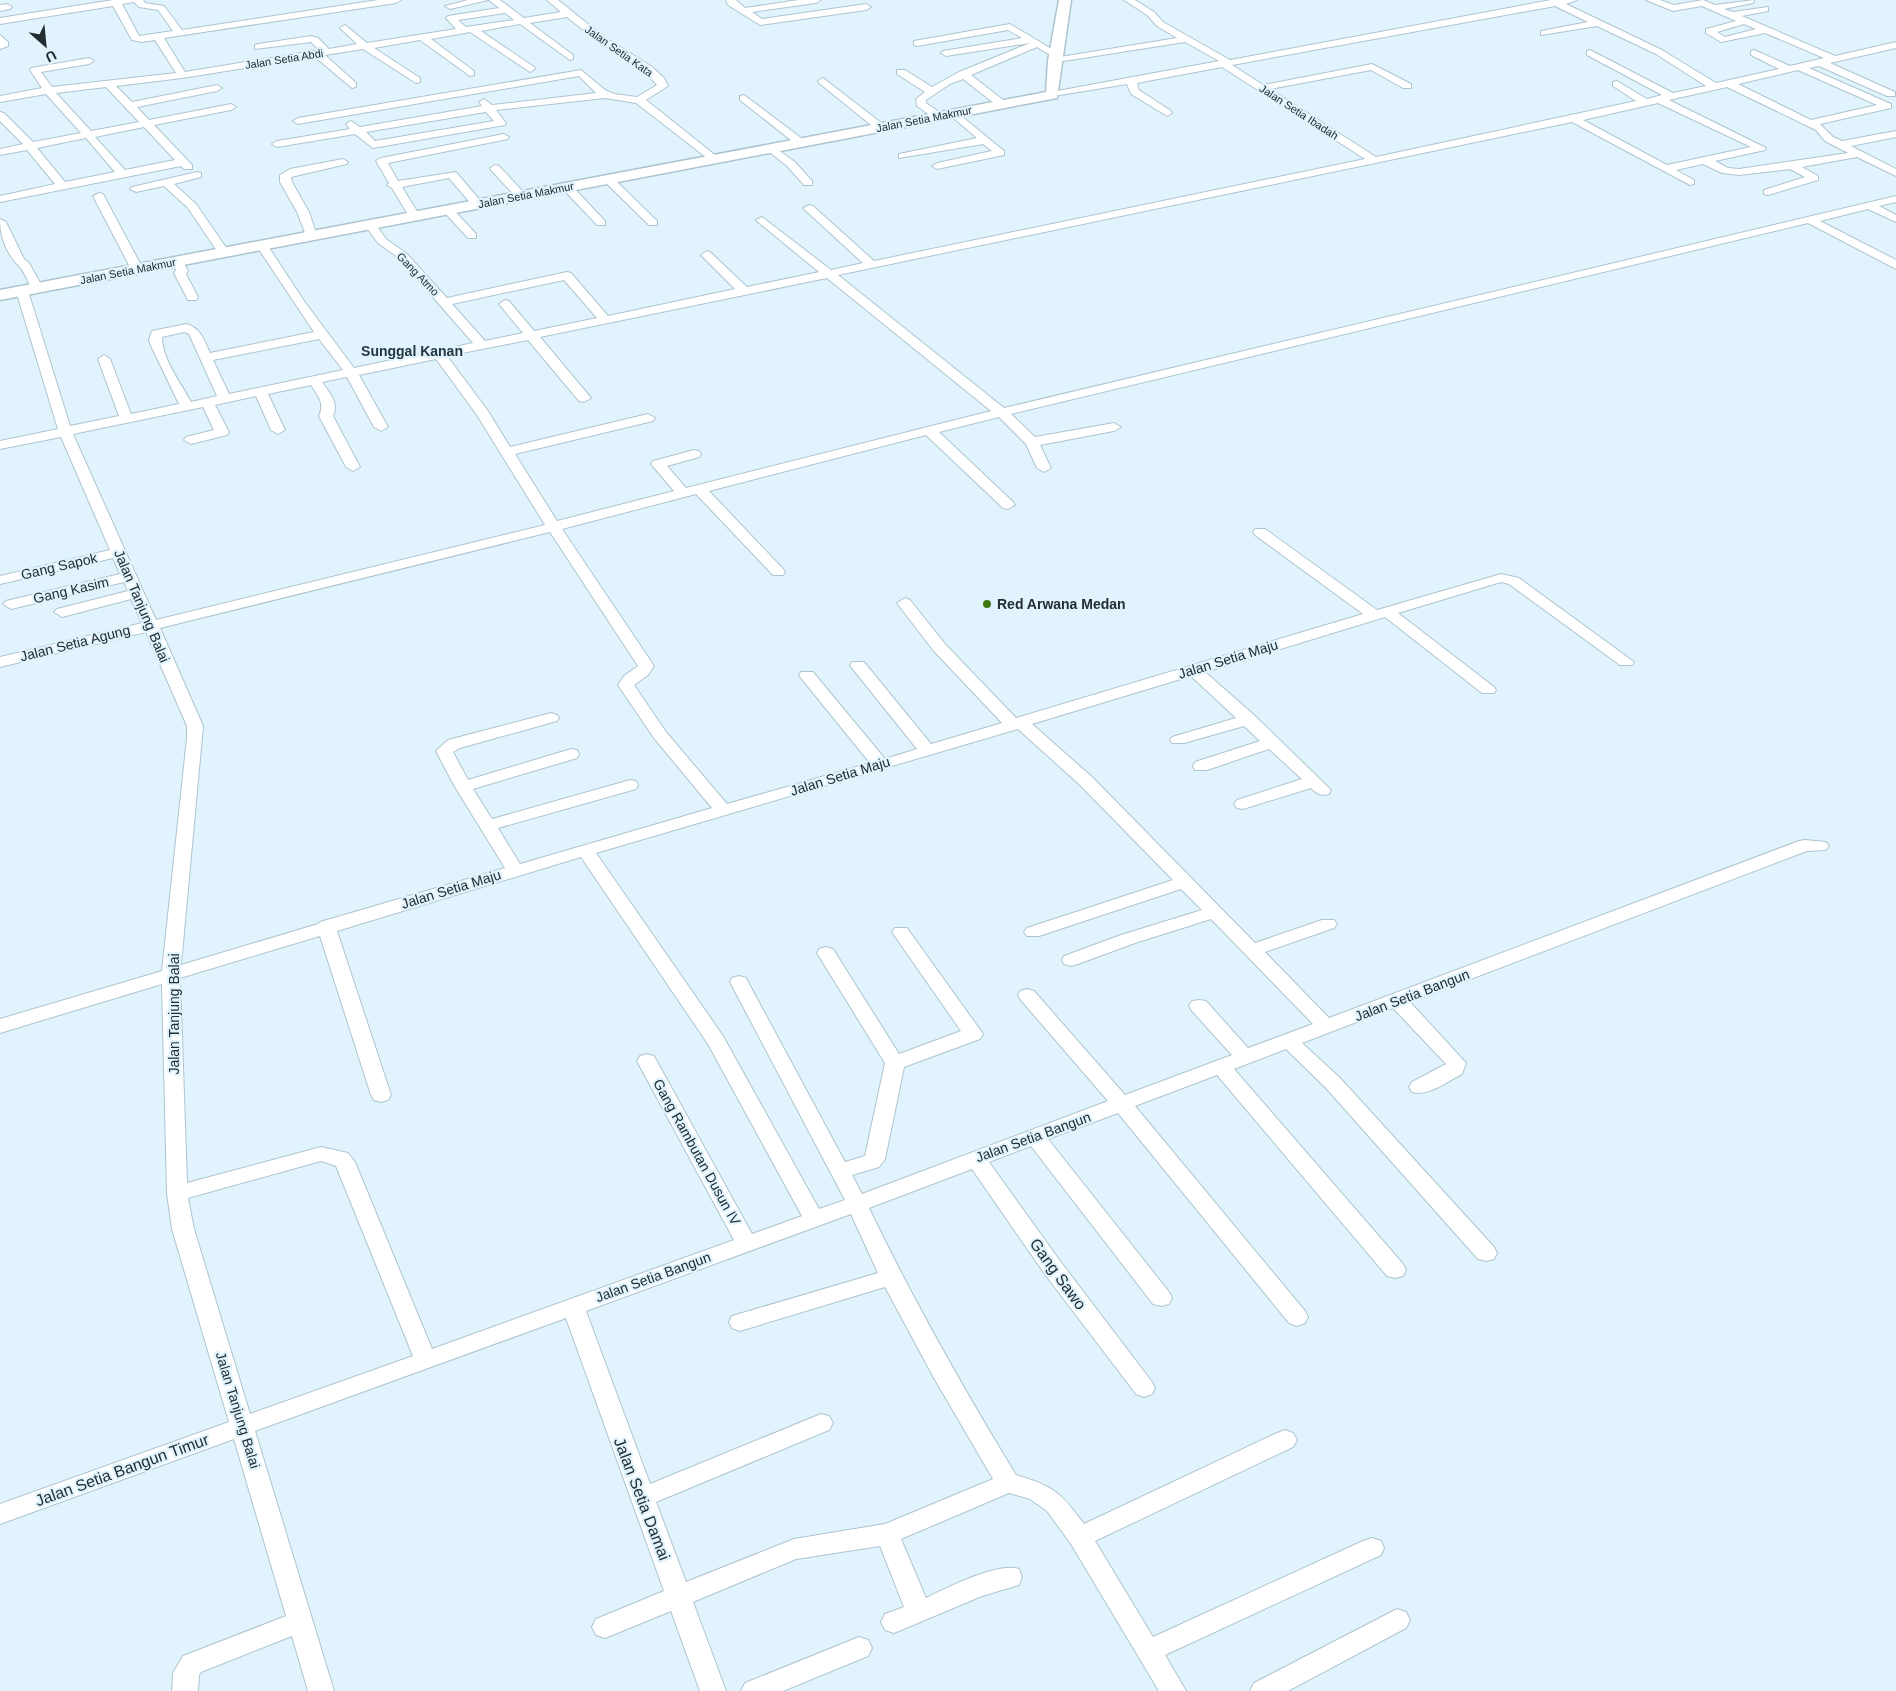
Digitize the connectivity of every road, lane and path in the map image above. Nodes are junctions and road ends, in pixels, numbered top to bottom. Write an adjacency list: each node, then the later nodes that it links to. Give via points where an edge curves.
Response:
1 (131, 0): 15 (street)
2 (138, 0): 35 (street, via 142,5 161,8)
3 (396, 0): 35 (street)
4 (483, 0): 17 (street)
5 (494, 0): 22 (street)
6 (552, 0): 24 (street)
7 (732, 0): 23 (street, via 731,3)
8 (816, 0): 16 (street)
9 (1065, 0): 51 (main road)
10 (1129, 0): 40 (street, Jalan Setia Ibadah)
11 (1572, 0): 14 (street)
12 (1651, 0): 20 (street, via 1673,8 1703,2)
13 (1750, 0): 20 (street)
14 (1554, 1): 31 (street); 55 (street)
15 (116, 2): 27 (street); 37 (street, via 135,38)
16 (785, 2): 23 (street); 25 (street)
17 (450, 6)
18 (8, 7): 27 (street)
19 (866, 7): 25 (street)
20 (1714, 8): 26 (street)
21 (1764, 9): 26 (street)
22 (504, 10): 29 (street); 33 (street, via 451,18)
23 (743, 11): 25 (street, via 760,22)
24 (568, 14): 29 (street, Jalan Setia Abdi); 83 (street, Jalan Setia Kata, via 660,80 663,86)
25 (804, 16)
26 (1733, 16): 30 (street)
27 (13, 19): 28 (street)
28 (0, 21)
29 (520, 21): 33 (street, Jalan Setia Abdi); 60 (street, via 572,61)
30 (1745, 21): 34 (street); 34 (street, via 1709,31 1724,40)
31 (1598, 23): 36 (street); 71 (street, via 1659,52)
32 (345, 28): 45 (street)
33 (468, 29): 38 (street, Jalan Setia Abdi); 56 (street)
34 (1765, 30): 53 (street)
35 (178, 33): 37 (street)
36 (1544, 33)
37 (158, 36): 62 (street)
38 (421, 36): 45 (street, Jalan Setia Abdi); 59 (street)
39 (0, 38): 43 (street, via 5,44)
40 (1186, 39): 51 (street); 55 (street, Jalan Setia Ibadah)
41 (1034, 41): 42 (street, via 1013,28 1005,27); 48 (street); 51 (street); 61 (street)
42 (917, 43)
43 (0, 46)
44 (258, 46): 47 (street, via 311,39)
45 (365, 46): 47 (street, Jalan Setia Abdi); 63 (street)
46 (1896, 46): 53 (street)
47 (322, 52): 62 (street, Jalan Setia Abdi); 69 (street)
48 (946, 53)
49 (1590, 53): 80 (street)
50 (1754, 53): 57 (street)
51 (1054, 57): 79 (main road)
52 (89, 60): 75 (street, via 35,70)
53 (1836, 60): 54 (street)
54 (1821, 63): 57 (street); 77 (street)
55 (1226, 64): 65 (street); 73 (street, Jalan Setia Ibadah)
56 (530, 69)
57 (1796, 69): 67 (street); 97 (street, via 1887,106)
58 (901, 72): 76 (street)
59 (470, 73)
60 (581, 73): 74 (street); 78 (street)
61 (963, 74): 76 (street); 86 (street)
62 (182, 76): 68 (street, Jalan Setia Abdi)
63 (416, 80)
64 (823, 81): 99 (street)
65 (1131, 81): 79 (street); 92 (street, via 1135,92)
66 (1617, 84): 85 (street)
67 (1730, 84): 71 (street); 97 (street)
68 (110, 85): 75 (street, Jalan Setia Abdi); 87 (street)
69 (352, 85)
70 (1407, 86): 73 (street, via 1372,67)
71 (1715, 87): 80 (street)
72 (217, 88): 87 (street)
73 (1261, 88): 115 (street, Jalan Setia Ibadah)
74 (473, 90): 89 (street); 90 (street)
75 (50, 92): 82 (street, Jalan Setia Abdi); 101 (street)
76 (932, 92): 94 (street, via 921,99 921,104)
77 (1891, 94)
78 (603, 95): 83 (street); 89 (street)
79 (1052, 96): 86 (main road, Jalan Setia Makmur)
80 (1673, 97): 84 (street)
81 (744, 98): 105 (street)
82 (0, 99)
83 (639, 100): 113 (street)
84 (1660, 100): 85 (street); 114 (street, via 1760,148)
85 (1647, 102): 95 (street)
86 (1003, 104): 91 (main road, Jalan Setia Makmur)
87 (129, 106): 98 (street)
88 (231, 107): 98 (street)
89 (490, 108): 100 (street); 100 (street, via 501,123 373,145)
90 (340, 113): 96 (street); 100 (street)
91 (954, 113): 94 (main road, Jalan Setia Makmur); 104 (street)
92 (1168, 113)
93 (0, 115): 108 (street)
94 (938, 116): 99 (main road, Jalan Setia Makmur)
95 (1573, 119): 115 (street); 120 (street)
96 (298, 121)
97 (1811, 123): 107 (street)
98 (146, 124): 101 (street); 123 (street, via 185,165)
99 (880, 127): 105 (main road, Jalan Setia Makmur)
100 (357, 130): 106 (street)
101 (86, 134): 108 (street); 123 (street)
102 (1896, 134): 107 (street)
103 (504, 137): 130 (street, via 381,161)
104 (986, 140): 112 (street); 118 (street, via 999,153)
105 (801, 143): 109 (main road, Jalan Setia Makmur)
106 (277, 144)
107 (1840, 145): 111 (street)
108 (30, 146): 110 (street); 131 (street)
109 (771, 148): 113 (main road, Jalan Setia Makmur); 128 (street, via 792,164)
110 (0, 152)
111 (1858, 154): 117 (street); 122 (street)
112 (903, 156)
113 (715, 159): 126 (main road, Jalan Setia Makmur)
114 (1704, 160): 120 (street); 121 (street, via 1733,172)
115 (1374, 161): 125 (street)
116 (343, 162): 154 (street, via 286,174 286,182 303,212)
117 (1791, 165): 121 (street); 133 (street, via 1814,178)
118 (937, 166)
119 (495, 168): 138 (street)
120 (1666, 168): 127 (street)
121 (1756, 171): 133 (street)
122 (1896, 172)
123 (122, 173): 131 (street)
124 (197, 176): 129 (street)
125 (1302, 176): 135 (street); 160 (street)
126 (608, 179): 132 (main road, Jalan Setia Makmur); 151 (street)
127 (1690, 182)
128 (808, 183)
129 (167, 184): 134 (street); 157 (street, via 192,206)
130 (393, 185): 141 (street, via 452,174); 145 (street)
131 (62, 186): 139 (street)
132 (567, 186): 138 (main road, Jalan Setia Makmur); 150 (street)
133 (1786, 186): 136 (street)
134 (136, 189)
135 (1298, 189)
136 (1768, 192)
137 (99, 196): 162 (street, via 114,219)
138 (521, 196): 141 (main road, Jalan Setia Makmur)
139 (0, 198): 153 (street)
140 (1896, 199): 142 (street, Jalan Setia Agung)
141 (477, 204): 144 (main road, Jalan Setia Makmur)
142 (1870, 206): 146 (street); 148 (street, Jalan Setia Agung)
143 (809, 208): 160 (street)
144 (448, 210): 145 (main road, Jalan Setia Makmur); 155 (street)
145 (414, 216): 152 (main road, Jalan Setia Makmur)
146 (1896, 219)
147 (762, 220): 163 (street)
148 (1810, 220): 161 (street); 184 (street, Jalan Setia Agung)
149 (0, 222): 153 (street)
150 (601, 223)
151 (653, 223)
152 (370, 224): 154 (main road, Jalan Setia Makmur); 168 (street, Gang Atmo, via 382,241 403,256)
153 (12, 235): 164 (street, Jalan Tanjung Balai, via 19,261 24,263)
154 (311, 236): 156 (main road, Jalan Setia Makmur)
155 (472, 236)
156 (262, 245): 157 (main road, Jalan Setia Makmur); 171 (street, via 298,302)
157 (223, 252): 159 (main road, Jalan Setia Makmur)
158 (707, 255): 165 (street)
159 (177, 261): 162 (main road, Jalan Setia Makmur); 167 (street)
160 (871, 264): 163 (street)
161 (1896, 265)
162 (137, 269): 164 (main road, Jalan Setia Makmur)
163 (828, 274): 165 (street); 184 (street)
164 (30, 290): 166 (main road, Jalan Setia Makmur); 191 (street, Jalan Tanjung Balai)
165 (744, 291): 170 (street)
166 (0, 295)
167 (192, 297)
168 (446, 302): 170 (street, via 567,276); 173 (street, Gang Atmo)
169 (505, 304): 172 (street)
170 (606, 321): 172 (street)
171 (323, 334): 175 (street); 177 (street)
172 (531, 335): 173 (street); 181 (street)
173 (482, 346): 174 (street)
174 (440, 355): 177 (street, via 399,368); 195 (street)
175 (206, 358): 180 (street); 183 (street, via 190,329 176,329 154,336)
176 (104, 359): 185 (street)
177 (351, 372): 178 (street); 187 (street, via 372,405)
178 (314, 380): 179 (street); 197 (street, via 329,403 326,416)
179 (260, 391): 180 (street); 189 (street)
180 (224, 398): 182 (street)
181 (584, 398)
182 (207, 402): 183 (street); 192 (street, via 222,432)
183 (187, 406): 185 (street)
184 (1002, 413): 190 (street, Jalan Setia Agung); 193 (street)
185 (126, 418): 191 (street)
186 (648, 418): 195 (street)
187 (381, 427)
188 (1114, 427): 193 (street)
189 (278, 430)
190 (929, 430): 199 (street, Jalan Setia Agung); 201 (street)
191 (65, 431): 194 (street); 204 (street, Jalan Tanjung Balai)
192 (191, 440)
193 (1032, 442): 198 (street)
194 (0, 446)
195 (506, 452): 202 (street)
196 (694, 454): 200 (street, via 658,464)
197 (353, 467)
198 (1044, 468)
199 (700, 490): 200 (street, Jalan Setia Agung); 205 (street)
200 (683, 493): 202 (street, Jalan Setia Agung)
201 (1008, 505)
202 (553, 526): 213 (street, Jalan Setia Agung); 232 (street, via 646,666 626,685 660,735)
203 (1260, 532): 212 (street)
204 (119, 552): 206 (street, Jalan Tanjung Balai); 207 (street, Gang Sapok)
205 (778, 572)
206 (130, 576): 208 (street, Jalan Tanjung Balai); 210 (street, Gang Kasim)
207 (0, 580)
208 (137, 593): 211 (street); 213 (street, Jalan Tanjung Balai)
209 (905, 603): 222 (street, via 939,647)
210 (11, 604)
211 (62, 612)
212 (1380, 613): 215 (street, Jalan Setia Maju, via 1501,578 1509,580); 217 (street, Jalan Setia Maju); 219 (street)
213 (150, 625): 214 (street, Jalan Setia Agung); 246 (street, Jalan Tanjung Balai, via 194,726 195,738)
214 (0, 662)
215 (1626, 662)
216 (858, 664): 225 (street)
217 (1194, 670): 221 (street); 222 (street, Jalan Setia Maju)
218 (807, 676): 227 (street)
219 (1488, 690)
220 (551, 718): 230 (street, via 446,748 444,754)
221 (1249, 719): 223 (street); 224 (street)
222 (1016, 723): 225 (street, Jalan Setia Maju); 237 (street, via 1086,780)
223 (1178, 740)
224 (1273, 742): 228 (street); 231 (street, via 1318,786)
225 (927, 750): 227 (street, Jalan Setia Maju)
226 (571, 754): 230 (street)
227 (881, 765): 232 (street, Jalan Setia Maju)
228 (1201, 766)
229 (630, 785): 233 (street)
230 (463, 787): 233 (street)
231 (1243, 804)
232 (724, 811): 235 (street, Jalan Setia Maju)
233 (487, 826): 236 (street)
234 (1820, 846): 249 (street, Jalan Setia Bangun, via 1806,845)
235 (585, 850): 236 (street, Jalan Setia Maju); 266 (street, via 716,1041)
236 (515, 870): 240 (street, Jalan Setia Maju)
237 (1184, 882): 238 (street); 242 (street)
238 (1215, 912): 243 (street); 245 (street)
239 (1328, 924): 243 (street)
240 (326, 926): 246 (street, Jalan Setia Maju); 259 (street)
241 (901, 932): 256 (street, via 973,1034)
242 (1033, 932)
243 (1252, 950): 252 (street)
244 (826, 953): 256 (street)
245 (1071, 960)
246 (171, 976): 251 (street, Jalan Setia Maju); 264 (street, Jalan Tanjung Balai)
247 (739, 982): 263 (street)
248 (1027, 994): 260 (street)
249 (1397, 1000): 252 (street, Jalan Setia Bangun); 258 (street, via 1456,1063 1455,1069 1448,1074)
250 (1199, 1006): 254 (street)
251 (0, 1026)
252 (1327, 1027): 253 (street, Jalan Setia Bangun)
253 (1290, 1042): 254 (street, Jalan Setia Bangun); 268 (street, via 1333,1083)
254 (1246, 1058): 257 (street, Jalan Setia Bangun)
255 (647, 1061): 267 (street, Gang Rambutan Dusun IV)
256 (895, 1063): 263 (street, via 875,1160)
257 (1221, 1068): 260 (street, Jalan Setia Bangun); 269 (street)
258 (1419, 1088)
259 (382, 1096)
260 (1123, 1105): 261 (street, Jalan Setia Bangun); 273 (street)
261 (1035, 1136): 262 (street, Jalan Setia Bangun); 271 (street)
262 (975, 1158): 265 (street, Jalan Setia Bangun); 276 (street, Gang Sawo)
263 (840, 1171): 265 (street)
264 (177, 1193): 275 (street, via 321,1154 340,1158 345,1162); 278 (street, Jalan Tanjung Balai, via 183,1229)
265 (857, 1204): 266 (street, Jalan Setia Bangun); 270 (street)
266 (814, 1219): 267 (street, Jalan Setia Bangun)
267 (746, 1243): 272 (street, Jalan Setia Bangun)
268 (1486, 1253)
269 (1395, 1270)
270 (891, 1277): 274 (street); 280 (street, via 942,1372)
271 (1161, 1298)
272 (573, 1306): 275 (street, Jalan Setia Bangun); 281 (street, Jalan Setia Damai)
273 (1297, 1317)
274 (740, 1322)
275 (426, 1361): 278 (street, Jalan Setia Bangun)
276 (1144, 1388)
277 (820, 1423): 281 (street)
278 (243, 1426): 282 (street, Jalan Setia Bangun Timur); 290 (street, Jalan Tanjung Balai)
279 (1285, 1440): 284 (street)
280 (1008, 1483): 283 (street); 284 (street, via 1037,1491 1055,1504)
281 (642, 1498): 287 (street, Jalan Setia Damai)
282 (0, 1514)
283 (887, 1534): 287 (street, via 794,1550); 288 (street)
284 (1080, 1537): 294 (street)
285 (1372, 1548): 294 (street)
286 (1010, 1577): 288 (street, via 977,1587)
287 (680, 1596): 292 (street); 298 (street, Jalan Setia Damai)
288 (919, 1612): 291 (street)
289 (1397, 1620): 295 (street)
290 (300, 1622): 296 (street, via 192,1664 186,1668); 297 (street, Jalan Tanjung Balai)
291 (894, 1622)
292 (605, 1627)
293 (859, 1648): 299 (street)
294 (1148, 1652): 300 (street)
295 (1270, 1689)
296 (185, 1691)
297 (321, 1691)
298 (712, 1691)
299 (754, 1691)
300 (1174, 1691)

